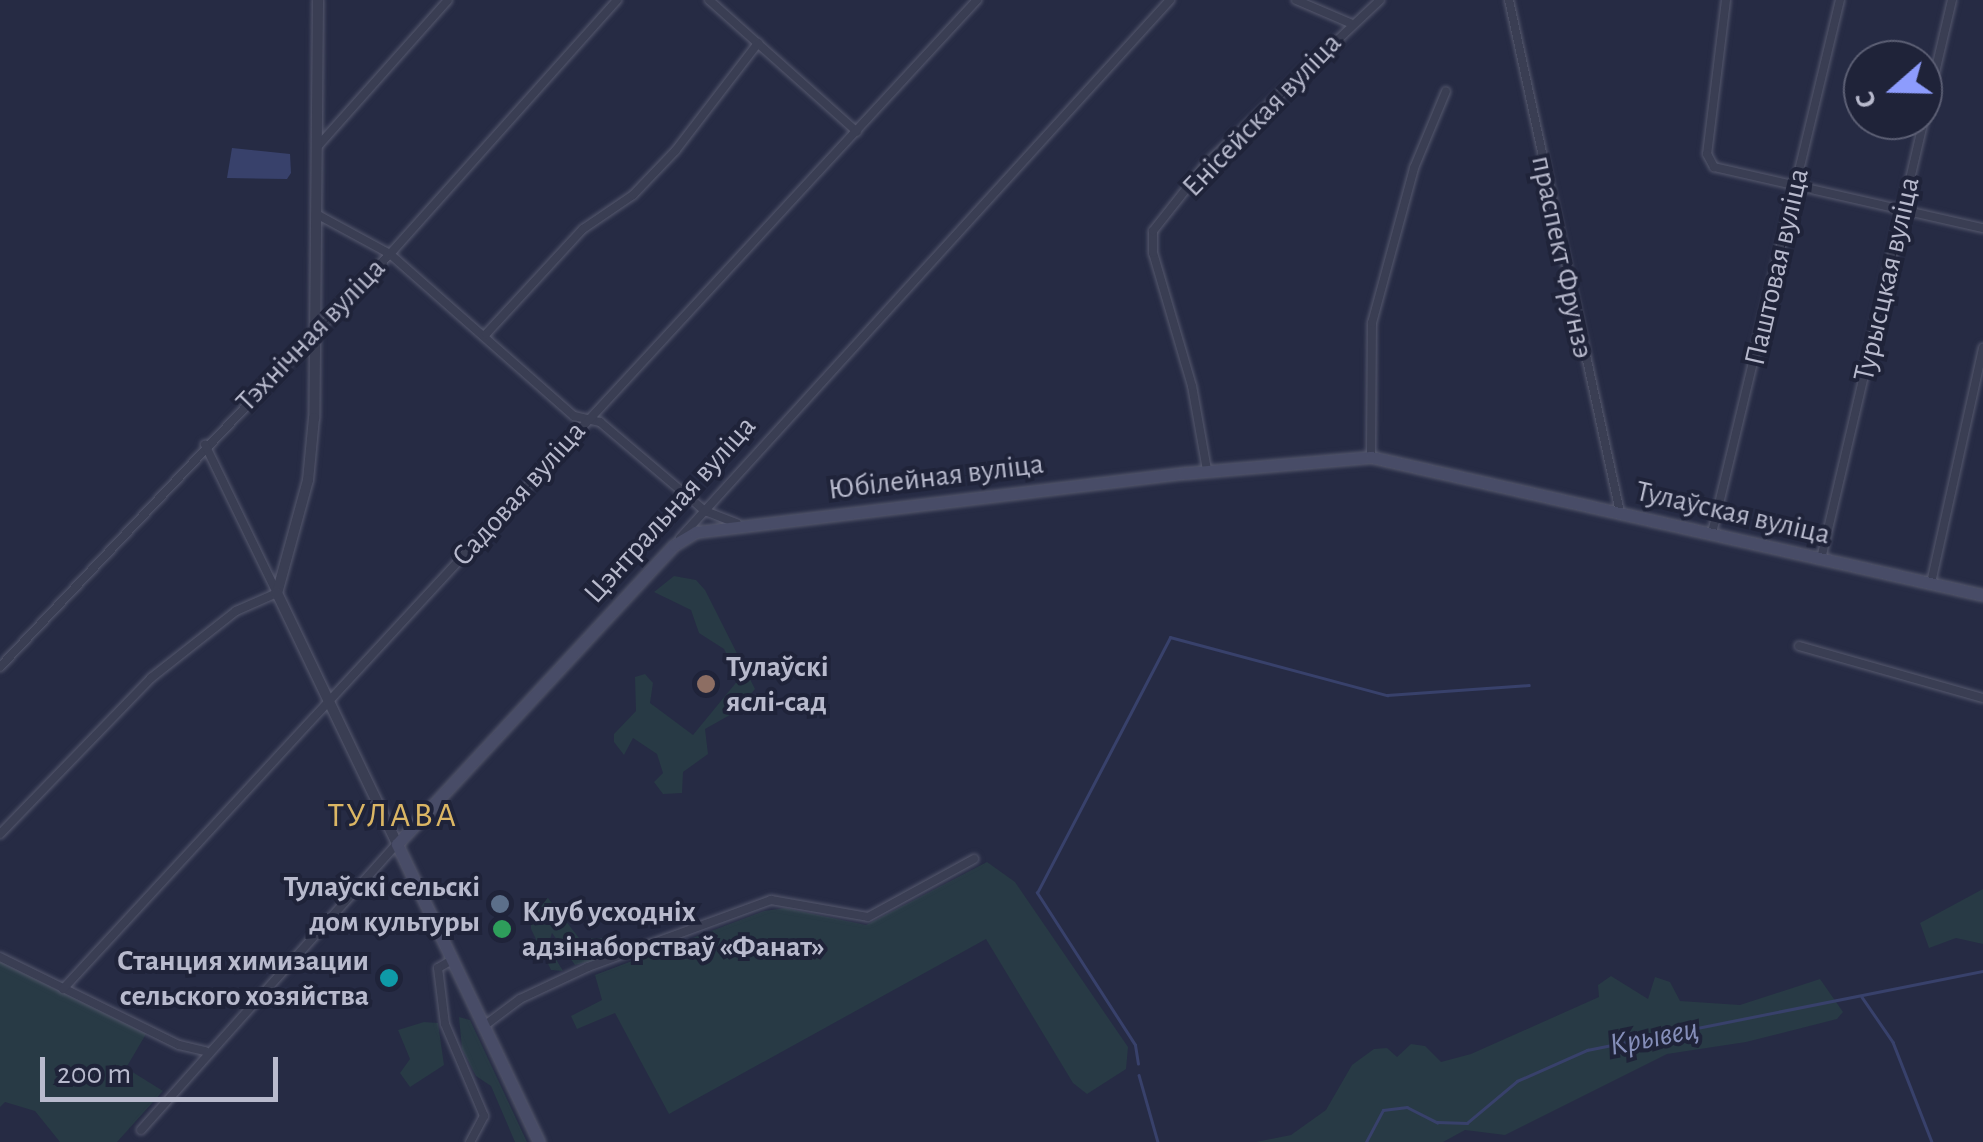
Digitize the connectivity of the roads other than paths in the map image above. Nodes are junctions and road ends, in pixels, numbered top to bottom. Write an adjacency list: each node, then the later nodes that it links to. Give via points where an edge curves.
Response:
1 (318, 0): 17 (street)
2 (448, 0): 17 (street)
3 (617, 0): 22 (street, Тэхнічная вуліца, via 446,183)
4 (709, 0): 14 (street)
5 (977, 0): 16 (street, Садовая вуліца)
6 (1170, 0): 30 (street, Цэнтральная вуліца)
7 (1296, 0): 13 (street)
8 (1380, 0): 13 (street, Енісейская вуліца)
9 (1510, 0): 31 (street, праспект Фрунзэ)
10 (1726, 0): 18 (street, via 1708,159 1719,170)
11 (1840, 0): 18 (street, Паштовая вуліца)
12 (1952, 0): 19 (street, Турысцкая вуліца)
13 (1350, 24): 29 (street, Енісейская вуліца, via 1303,78 1206,164 1153,231)
14 (758, 43): 16 (street); 24 (street, via 634,195 582,229)
15 (1446, 91): 28 (street, via 1414,168 1375,309)
16 (858, 132): 26 (street, Садовая вуліца)
17 (318, 146): 20 (street)
18 (1796, 188): 19 (street); 33 (street, Паштовая вуліца)
19 (1904, 210): 21 (street); 35 (street, Турысцкая вуліца)
20 (318, 215): 22 (street); 23 (street)
21 (1983, 228)
22 (390, 254): 23 (street, Тэхнічная вуліца); 24 (street)
23 (317, 328): 27 (street, Тэхнічная вуліца); 37 (street, via 308,480)
24 (486, 334): 26 (street)
25 (1983, 348): 36 (street)
26 (586, 420): 30 (street, via 600,422); 42 (street, Садовая вуліца)
27 (204, 446): 37 (street); 40 (street, Тэхнічная вуліца)
28 (1371, 457): 29 (main road, Юбілейная вуліца); 31 (main road, Тулаўская вуліца)
29 (1207, 470): 32 (main road, Юбілейная вуліца)
30 (705, 511): 32 (street); 34 (street, Цэнтральная вуліца)
31 (1620, 512): 33 (main road, Тулаўская вуліца)
32 (737, 524): 34 (main road, Юбілейная вуліца)
33 (1712, 533): 35 (main road, Тулаўская вуліца)
34 (674, 545): 44 (main road, Цэнтральная вуліца)
35 (1821, 558): 36 (main road, Тулаўская вуліца)
36 (1931, 583): 38 (main road, Тулаўская вуліца)
37 (277, 593): 42 (street); 43 (street, via 236,610 151,678)
38 (1983, 595)
39 (1799, 646): 41 (street)
40 (0, 667)
41 (1983, 698)
42 (330, 702): 44 (street); 48 (street, Садовая вуліца)
43 (0, 834)
44 (398, 844): 47 (main road); 50 (street, Цэнтральная вуліца)
45 (974, 858): 49 (street, via 868,917 771,900 588,968 520,1000)
46 (0, 957): 48 (street)
47 (452, 960): 49 (main road); 52 (street, via 438,968 444,1024 484,1116)
48 (62, 988): 50 (street, via 179,1045)
49 (484, 1026): 53 (main road)
50 (206, 1051): 51 (street, Цэнтральная вуліца)
51 (141, 1130)
52 (470, 1142)
53 (538, 1142)

